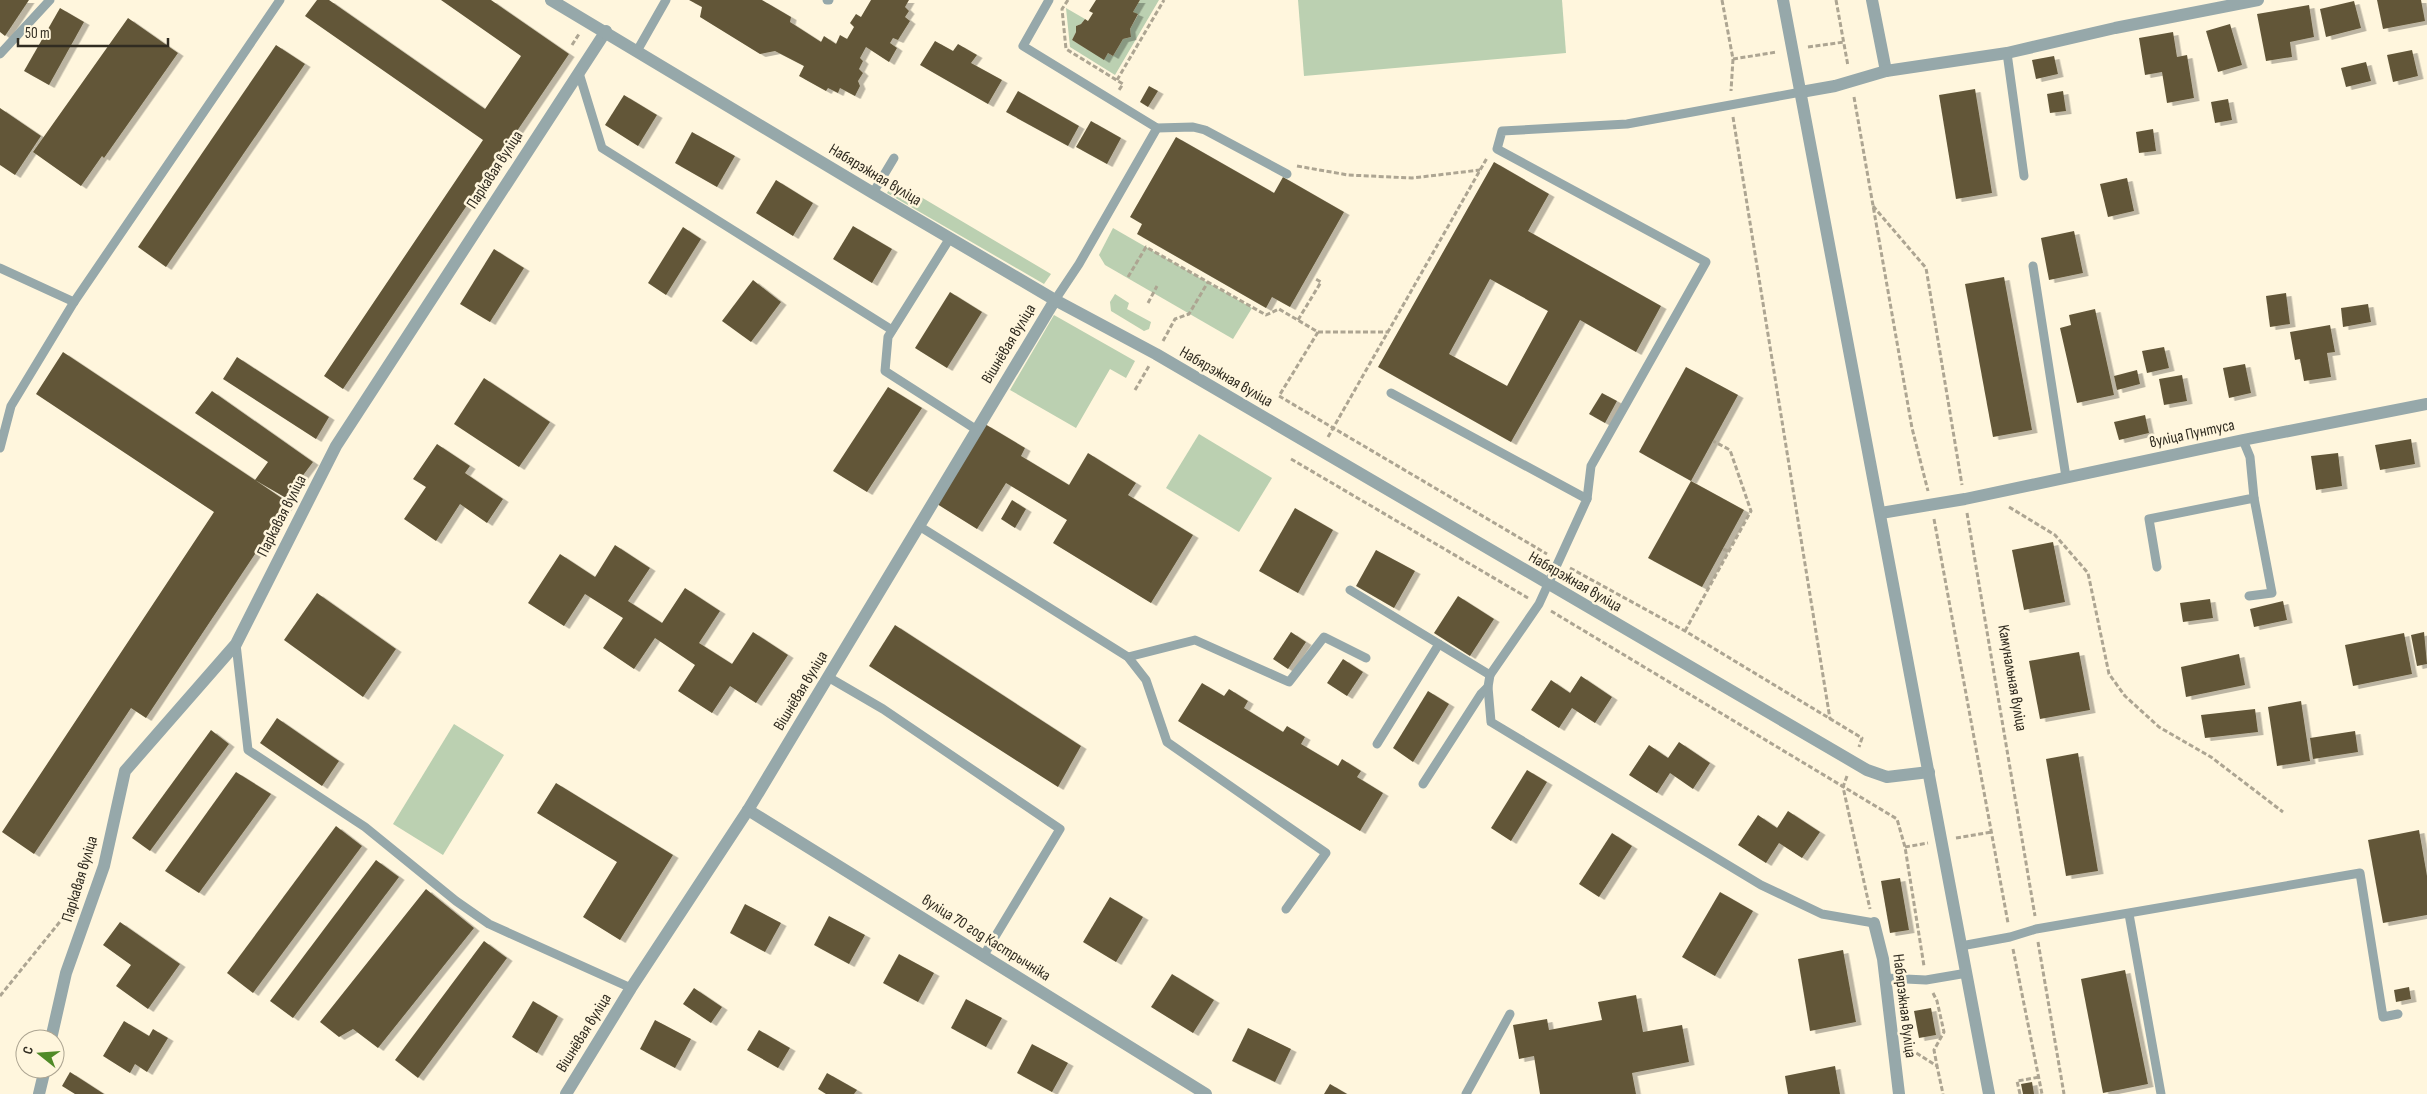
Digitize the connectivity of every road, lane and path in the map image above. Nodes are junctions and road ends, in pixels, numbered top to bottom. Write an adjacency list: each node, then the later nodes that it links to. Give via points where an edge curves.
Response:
1 (50, 0): 16 (lane)
2 (280, 0): 40 (lane)
3 (551, 0): 13 (street, Набярэжная вуліца)
4 (666, 0): 14 (lane)
5 (1049, 0): 22 (lane, via 1023,46)
6 (1068, 0): 19 (path, via 1062,9 1066,49)
7 (1164, 0): 19 (path)
8 (1722, 0): 23 (path, via 1733,59)
9 (1783, 0): 21 (street)
10 (1836, 0): 20 (path)
11 (1872, 0): 17 (street)
12 (2258, 0): 15 (street)
13 (606, 31): 14 (street, Набярэжная вуліца); 18 (street, Паркавая вуліца)
14 (637, 51): 30 (street, Набярэжная вуліца)
15 (2007, 53): 17 (street); 29 (lane)
16 (0, 54)
17 (1886, 72): 20 (street)
18 (579, 73): 44 (lane, via 602,148); 72 (street, Паркавая вуліца, via 336,446)
19 (1117, 80): 22 (path, via 1123,84)
20 (1851, 82): 21 (street); 31 (path)
21 (1801, 92): 23 (lane); 61 (street)
22 (1113, 99): 24 (lane)
23 (1731, 103): 25 (lane, via 1628,124); 79 (path)
24 (1157, 128): 28 (lane, via 1193,126 1205,130); 39 (lane)
25 (1502, 131): 27 (path); 57 (lane, via 1497,148 1706,262 1591,466)
26 (894, 158): 30 (lane)
27 (1480, 170): 28 (path, via 1412,178 1348,175 1297,166); 46 (path)
28 (1283, 173)
29 (2024, 176)
30 (873, 193): 32 (street, Набярэжная вуліца)
31 (1872, 206): 58 (path, Камунальная вуліца, via 1926,268); 59 (path, via 1912,428)
32 (950, 238): 39 (street, Набярэжная вуліца); 44 (lane)
33 (2033, 266): 55 (lane)
34 (0, 268): 40 (lane)
35 (1128, 277): 37 (path, via 1146,247)
36 (1314, 278): 43 (path, via 1321,282)
37 (1208, 282): 42 (path, via 1189,314); 43 (path, via 1266,315 1279,309)
38 (1158, 286): 41 (path)
39 (1055, 300): 50 (street, Вішнёвая вуліца); 67 (street, Набярэжная вуліца, via 1156,354)
40 (74, 302): 53 (lane, via 11,406)
41 (1148, 303)
42 (1175, 319)
43 (1298, 320): 45 (path)
44 (892, 330): 50 (lane, via 888,337 885,372)
45 (1318, 332): 46 (path); 49 (path, via 1279,396)
46 (1390, 332): 49 (path)
47 (1391, 393): 57 (lane)
48 (2427, 404): 51 (street, вуліца Пунтуса)
49 (1333, 428): 65 (path)
50 (977, 430): 62 (street, Вішнёвая вуліца)
51 (2243, 440): 55 (street, вуліца Пунтуса); 56 (lane, via 2250,458)
52 (1712, 441): 64 (path, via 1730,450 1751,511)
53 (0, 448)
54 (1291, 459): 70 (path)
55 (2066, 477): 58 (street, вуліца Пунтуса)
56 (2254, 498): 66 (lane, via 2149,519); 69 (lane, via 2272,593)
57 (1586, 499): 65 (lane)
58 (1965, 499): 59 (street, вуліца Пунтуса); 91 (path, Камунальная вуліца, via 2034,901)
59 (1931, 504): 61 (street, вуліца Пунтуса); 92 (path)
60 (2007, 506): 86 (path, via 2055,536 2088,573 2109,674 2125,696 2159,727 2211,757)
61 (1881, 513): 82 (street)
62 (919, 526): 74 (lane); 77 (street, Вішнёвая вуліца)
63 (1723, 549): 64 (path)
64 (1730, 552): 71 (path)
65 (1560, 562): 67 (lane); 71 (path)
66 (2157, 567)
67 (1548, 585): 70 (lane); 81 (street, Набярэжная вуліца)
68 (1350, 590): 73 (lane)
69 (2249, 596)
70 (1539, 604): 76 (lane); 84 (path)
71 (1685, 631): 79 (path)
72 (236, 644): 98 (lane, via 248,750 365,826 456,901 490,924); 102 (street, Паркавая вуліца, via 125,771 104,866 66,973)
73 (1440, 644): 76 (lane); 80 (lane)
74 (1128, 657): 75 (lane, via 1195,640 1289,682 1324,636); 88 (lane, via 1146,680 1167,742 1326,853)
75 (1366, 658)
76 (1490, 676): 78 (lane)
77 (828, 677): 85 (street, Вішнёвая вуліца); 94 (lane, via 882,709 1060,829)
78 (1488, 687): 83 (lane); 90 (lane, via 1491,722 1499,727 1761,885 1822,914)
79 (1830, 719): 81 (path, via 1862,738)
80 (1377, 744)
81 (1853, 763): 82 (street, Набярэжная вуліца, via 1887,777); 84 (path)
82 (1929, 772): 93 (street)
83 (1423, 784)
84 (1843, 787): 90 (path); 97 (path, via 1897,819)
85 (748, 810): 94 (street, вуліца 70 год Кастрычніка); 98 (street, Вішнёвая вуліца)
86 (2283, 812)
87 (74, 904): 99 (path)
88 (1286, 909)
89 (2129, 914): 91 (lane); 101 (lane, via 2360,873 2383,1016); 117 (lane)
90 (1874, 923): 96 (street, Набярэжная вуліца, via 1884,959)
91 (2036, 929): 92 (lane); 116 (path, Камунальная вуліца)
92 (2010, 937): 93 (lane); 105 (path)
93 (1961, 946): 95 (street)
94 (984, 955): 109 (street, вуліца 70 год Кастрычніка)
95 (1967, 973): 97 (lane); 113 (street)
96 (1885, 978): 97 (lane); 103 (street, Набярэжная вуліца)
97 (1926, 980): 104 (path, via 1937,1001 1944,1032 1934,1050)
98 (631, 988): 108 (street, Вішнёвая вуліца)
99 (0, 996)
100 (1510, 1014): 110 (lane)
101 (2398, 1014)
102 (53, 1029)
103 (1892, 1038): 104 (path); 111 (street, Набярэжная вуліца)
104 (1937, 1066): 112 (path)
105 (2040, 1077): 114 (path, via 2017,1081); 115 (path)
106 (42, 1079): 107 (street)
107 (39, 1094)
108 (566, 1094)
109 (1206, 1094)
110 (1466, 1094)
111 (1899, 1094)
112 (1943, 1094)
113 (1989, 1094)
114 (2020, 1094)
115 (2042, 1094)
116 (2064, 1094)
117 (2161, 1094)

